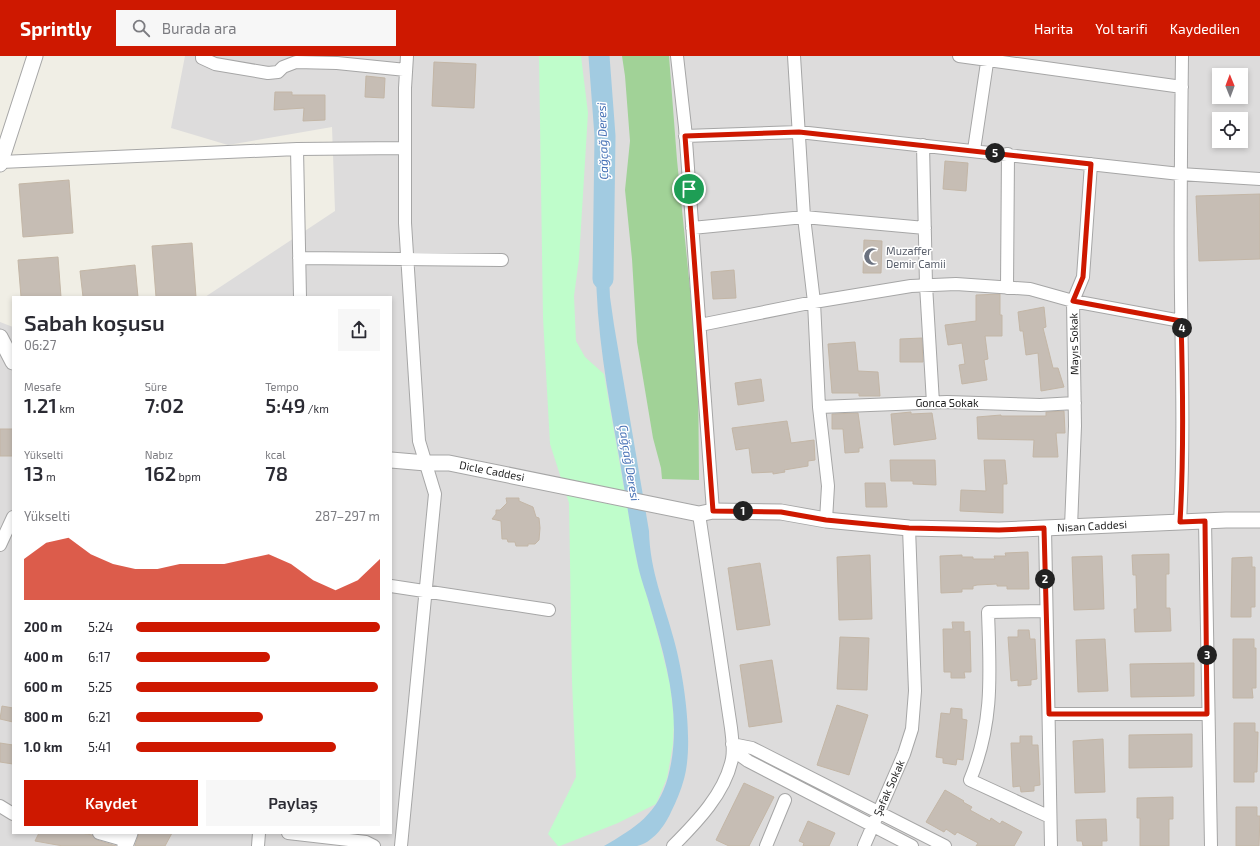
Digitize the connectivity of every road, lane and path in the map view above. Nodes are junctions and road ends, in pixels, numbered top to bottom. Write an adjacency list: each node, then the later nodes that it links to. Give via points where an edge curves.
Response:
1 (34, 56): 20 (street)
2 (202, 56): 10 (street, via 215,64 268,73 278,72)
3 (407, 56): 11 (street)
4 (677, 56): 14 (street)
5 (794, 56): 13 (street)
6 (959, 56): 8 (street)
7 (1182, 56): 12 (street)
8 (988, 58): 12 (street); 18 (street)
9 (351, 61): 10 (street); 11 (street)
10 (284, 62)
11 (406, 70): 16 (street)
12 (1182, 87): 22 (street)
13 (799, 132): 14 (street); 15 (street); 24 (street)
14 (685, 136): 25 (street)
15 (923, 145): 18 (street); 26 (street)
16 (405, 148): 17 (street); 28 (street, via 405,223)
17 (297, 149): 20 (street); 27 (street)
18 (974, 150): 19 (street)
19 (1008, 154): 21 (street); 31 (street)
20 (0, 163)
21 (1091, 164): 22 (street); 33 (street, Mayıs Sokak, via 1083,277)
22 (1180, 174): 23 (street); 35 (street)
23 (1260, 179)
24 (804, 217): 25 (street); 26 (street); 34 (street)
25 (692, 228): 36 (street)
26 (925, 228): 30 (street)
27 (299, 258): 28 (street); 32 (street)
28 (408, 259): 29 (street); 43 (street, via 419,441)
29 (502, 260)
30 (926, 285): 31 (street, via 956,284); 34 (street); 39 (street)
31 (1007, 288): 33 (street, via 1030,290)
32 (300, 296)
33 (1073, 301): 35 (street); 40 (street, Mayıs Sokak)
34 (814, 302): 36 (street); 41 (street)
35 (1181, 321): 50 (street, via 1183,400)
36 (700, 325): 45 (street)
37 (2, 344): 38 (street)
38 (12, 360)
39 (933, 403): 40 (street, Gonca Sokak); 41 (street, Gonca Sokak)
40 (1075, 403): 51 (street, Mayıs Sokak)
41 (819, 407): 47 (street, via 828,486)
42 (392, 460): 43 (street, Dicle Caddesi)
43 (426, 463): 44 (street, Dicle Caddesi, via 449,463); 56 (street, via 435,494)
44 (592, 491): 45 (street, Nisan Caddesi, via 678,510)
45 (706, 512): 47 (street, Nisan Caddesi, via 781,512); 61 (street)
46 (12, 519): 54 (street)
47 (826, 520): 52 (street, Nisan Caddesi)
48 (1260, 520): 49 (street, Nisan Caddesi)
49 (1205, 521): 50 (street, Nisan Caddesi); 60 (street)
50 (1180, 522): 51 (street, Nisan Caddesi)
51 (1071, 527): 53 (street, Nisan Caddesi)
52 (909, 528): 53 (street, Nisan Caddesi); 64 (street, Şafak Sokak, via 915,691 912,730)
53 (1044, 528): 58 (street)
54 (0, 545)
55 (392, 586): 56 (street)
56 (426, 591): 57 (street); 74 (street)
57 (549, 610)
58 (1046, 611): 59 (street); 66 (street, via 988,612 988,716 981,749 970,780)
59 (1049, 714): 60 (street); 66 (street)
60 (1207, 714): 81 (street)
61 (732, 744): 64 (street, via 752,748); 67 (street, via 748,761); 75 (street, via 732,758 725,781 704,812)
62 (785, 800): 76 (street)
63 (0, 806): 65 (street)
64 (878, 812): 67 (street, Şafak Sokak); 79 (street)
65 (12, 813)
66 (1050, 817): 80 (street)
67 (873, 825): 77 (street, Şafak Sokak); 78 (street)
68 (103, 834): 71 (street)
69 (259, 834): 72 (street)
70 (297, 834): 73 (street, via 366,842)
71 (127, 840)
72 (258, 846)
73 (374, 846)
74 (401, 846)
75 (673, 846)
76 (766, 846)
77 (864, 846)
78 (912, 846)
79 (945, 846)
80 (1051, 846)
81 (1211, 846)

